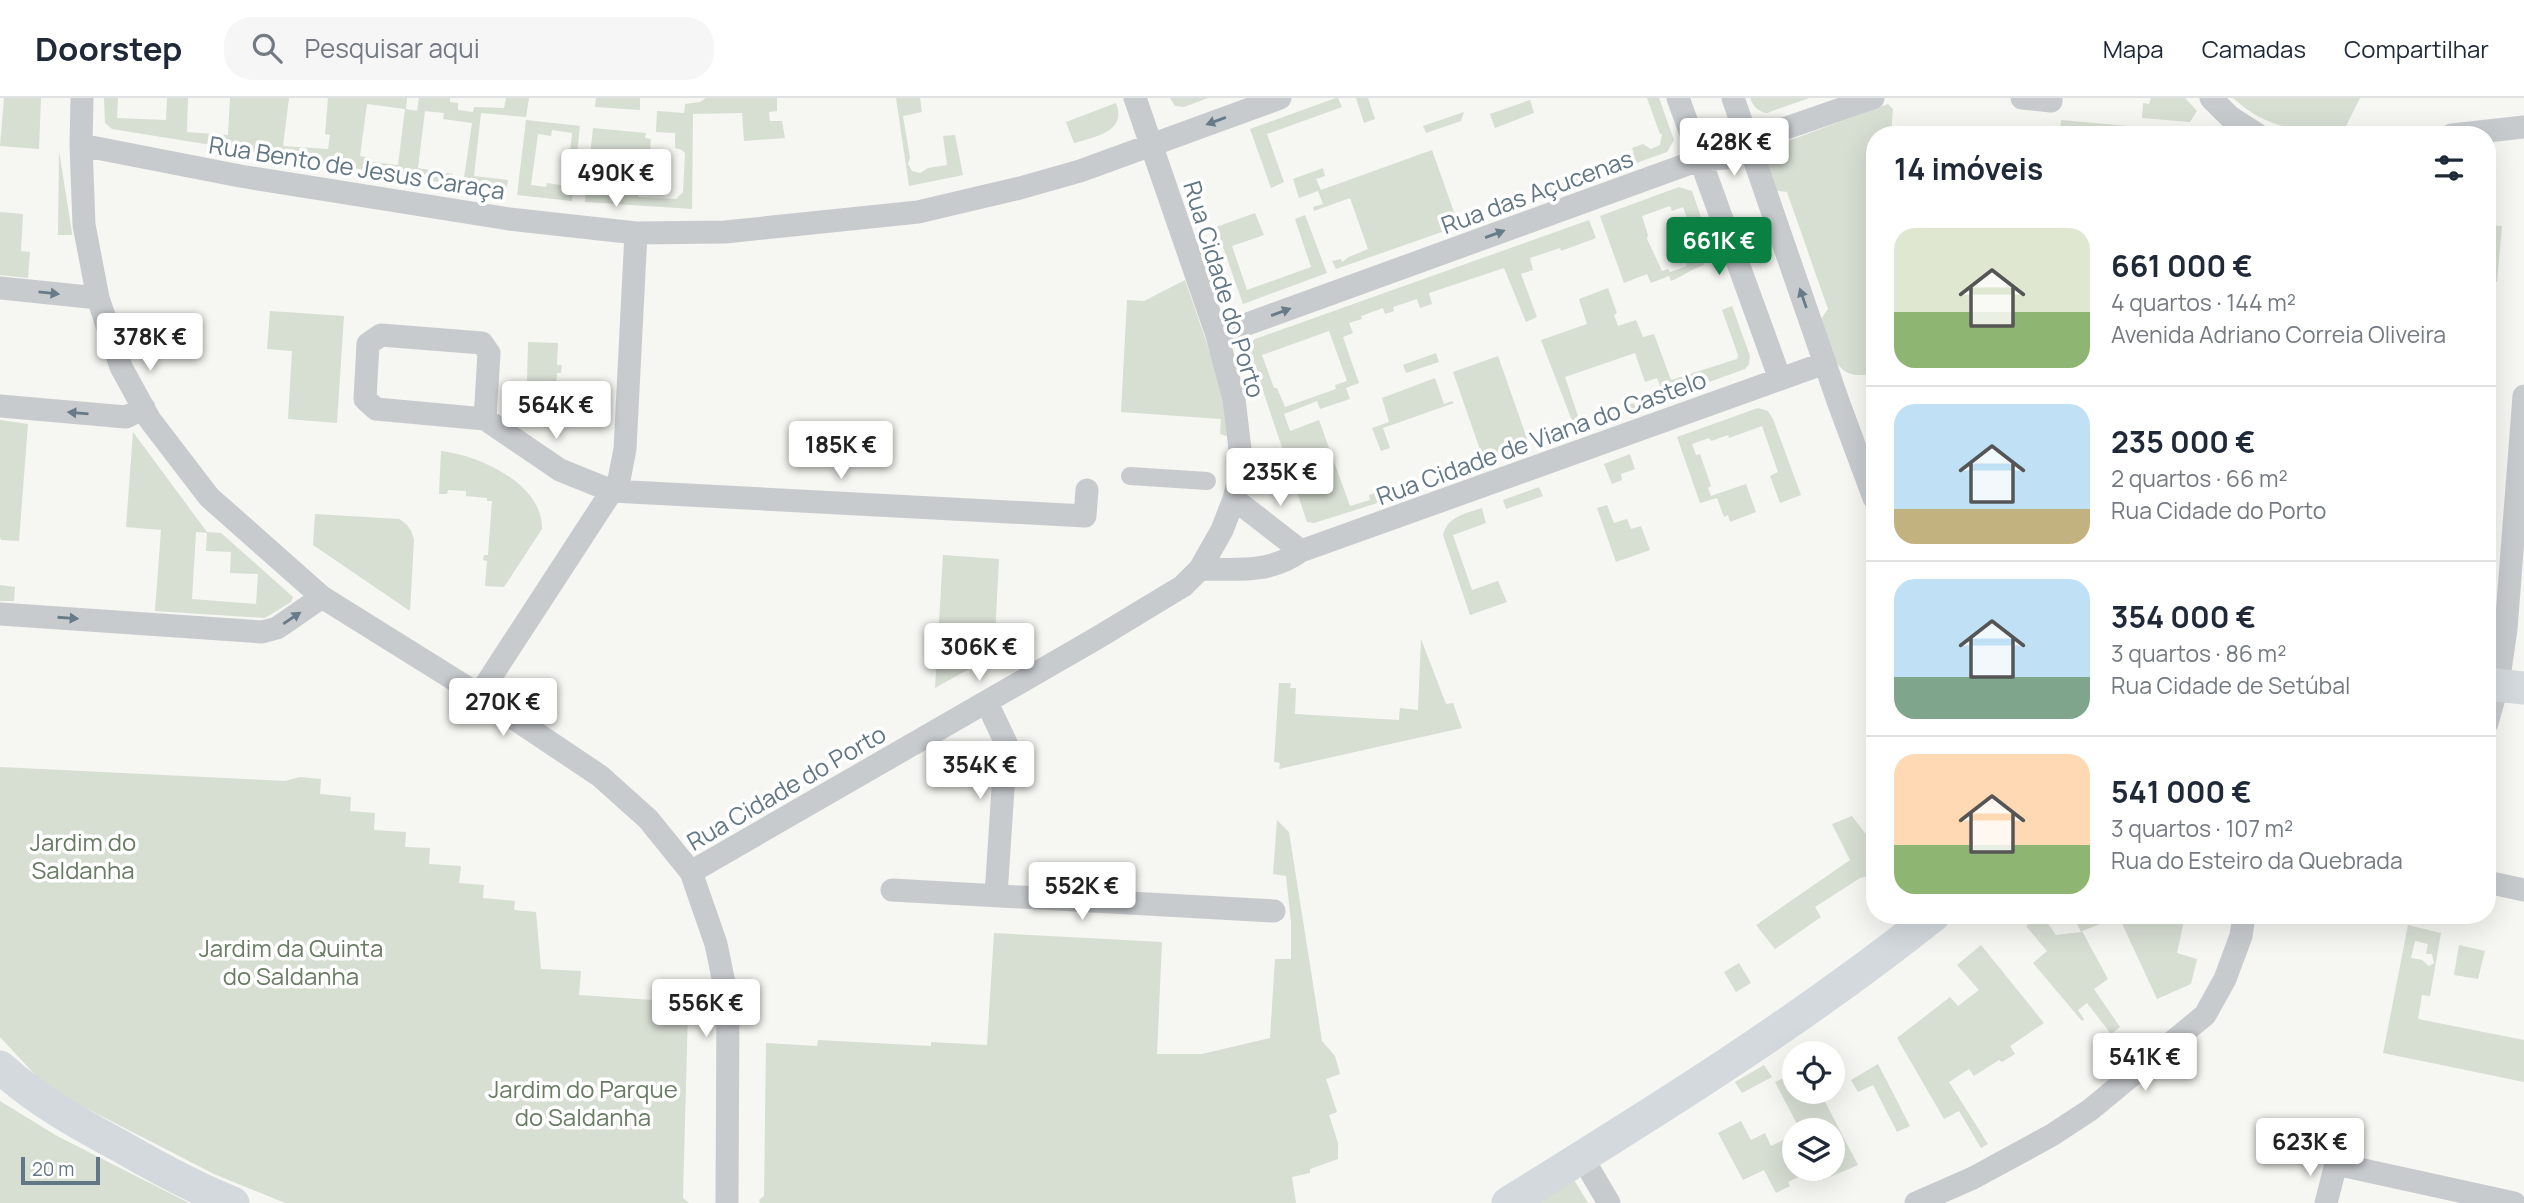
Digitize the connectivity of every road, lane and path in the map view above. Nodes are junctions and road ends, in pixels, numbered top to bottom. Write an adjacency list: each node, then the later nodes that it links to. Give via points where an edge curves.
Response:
1 (82, 98): 15 (street)
2 (1135, 98): 14 (street, Rua Cidade do Porto)
3 (1280, 98): 14 (street, Rua Bento de Jesus Caraça, one-way to 14)
4 (1678, 98): 16 (street)
5 (1732, 98): 13 (street)
6 (1873, 98): 13 (street, Rua das Açucenas)
7 (2022, 98): 8 (street)
8 (2051, 98)
9 (2211, 98): 10 (street)
10 (2244, 126)
11 (2524, 127): 12 (street)
12 (2496, 130)
13 (1749, 141): 16 (street, Rua das Açucenas, via 1726,158); 21 (street, one-way to 13)
14 (1151, 144): 17 (street, Rua Bento de Jesus Caraça, via 1080,171 918,212 725,232); 20 (street, Rua Cidade do Porto)
15 (80, 145): 17 (street, Rua Bento de Jesus Caraça, via 495,217); 19 (street, via 84,225)
16 (1699, 160): 20 (street, Rua das Açucenas, one-way to 16); 22 (street)
17 (636, 233): 31 (street, via 625,449)
18 (0, 288): 19 (street, one-way to 19)
19 (98, 298): 25 (street, via 121,367)
20 (1217, 335): 32 (street, Rua Cidade do Porto, via 1234,400 1242,466)
21 (1825, 363): 22 (street, Rua Cidade de Viana do Castelo); 28 (street)
22 (1780, 379): 33 (street, Rua Cidade de Viana do Castelo)
23 (2524, 396): 37 (street)
24 (0, 406): 25 (street, one-way to 24, via 127,417)
25 (144, 408): 35 (street, via 209,497)
26 (485, 419): 26 (street, via 489,353 482,343 381,335 368,344 365,399 376,410); 31 (street, via 560,470)
27 (1130, 476): 29 (street)
28 (1866, 476)
29 (1207, 481)
30 (1087, 490): 31 (street, via 1085,516)
31 (612, 491): 38 (street)
32 (1234, 499): 33 (street); 34 (street, Rua Cidade do Porto)
33 (1301, 551): 34 (street, Rua Cidade de Viana do Castelo, via 1270,567)
34 (1200, 569): 40 (street, Rua Cidade do Porto, via 1183,586)
35 (322, 597): 36 (street, one-way to 35, via 262,632 278,628); 38 (street)
36 (0, 614)
37 (2503, 685): 39 (street)
38 (479, 695): 41 (street, via 600,776 648,819)
39 (2496, 702)
40 (987, 703): 41 (street, Rua Cidade do Porto); 45 (street, via 1006,743)
41 (691, 872): 52 (street, via 716,944 727,1002)
42 (2496, 884): 44 (street)
43 (892, 890): 45 (street)
44 (2524, 890)
45 (996, 895): 46 (street)
46 (1274, 911)
47 (1922, 924): 50 (main road, via 1814,1006)
48 (2243, 924): 55 (street, via 2225,979 2205,1015 2090,1110 2052,1135)
49 (0, 1067): 51 (main road, via 24,1089 79,1124)
50 (1582, 1157): 53 (main road); 54 (street)
51 (233, 1203)
52 (727, 1203)
53 (1508, 1203)
54 (1609, 1203)
55 (1916, 1203)
56 (2326, 1203): 57 (street, via 2336,1164)
57 (2514, 1203)

